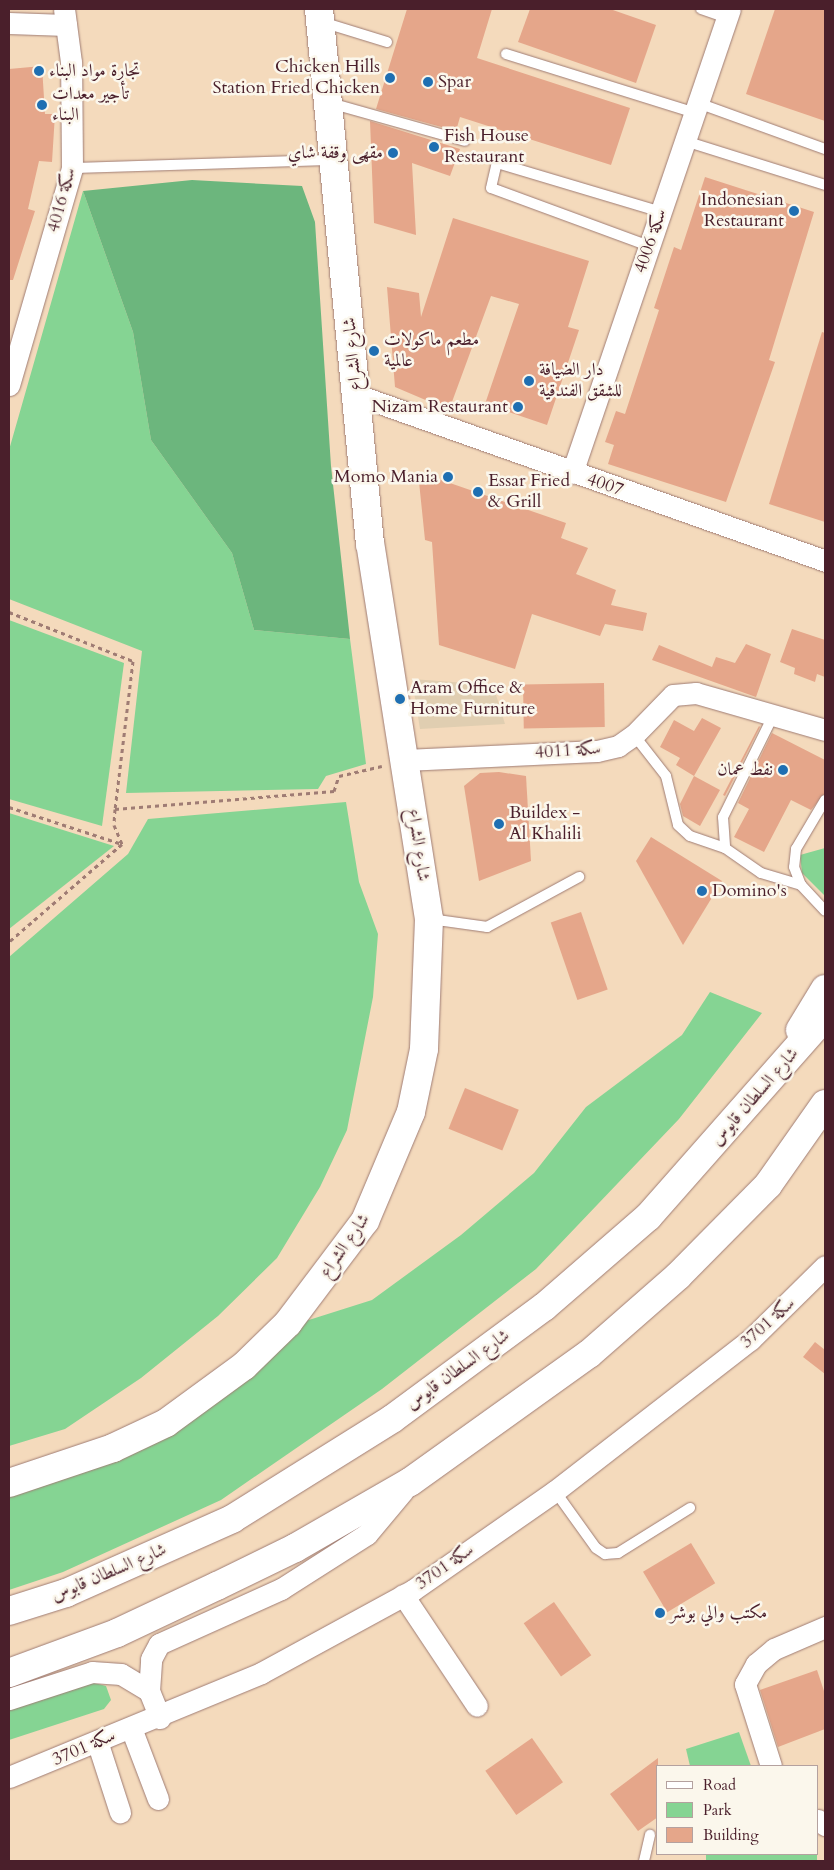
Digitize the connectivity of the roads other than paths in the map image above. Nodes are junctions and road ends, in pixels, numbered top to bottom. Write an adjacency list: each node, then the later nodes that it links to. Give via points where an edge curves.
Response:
1 (701, 9): 2 (lane)
2 (728, 13): 9 (street, سكة 4006)
3 (320, 15): 6 (lane); 8 (main road, شارع الشراع)
4 (65, 17): 5 (street); 14 (street, سكة 4016)
5 (9, 23)
6 (387, 42)
7 (506, 54): 9 (lane)
8 (329, 103): 10 (lane); 13 (main road, شارع الشراع)
9 (696, 108): 11 (street, سكة 4006); 12 (lane)
10 (465, 142)
11 (685, 142): 15 (lane); 16 (street, سكة 4006)
12 (825, 149)
13 (334, 160): 14 (lane); 19 (main road, شارع الشراع)
14 (72, 168): 18 (street, سكة 4016)
15 (825, 185)
16 (661, 212): 17 (street, سكة 4006); 17 (lane, via 497,163 491,188)
17 (649, 246): 20 (street, سكة 4006)
18 (9, 385)
19 (357, 395): 20 (street, 4007); 25 (main road, شارع الشراع, via 370,544)
20 (572, 473): 21 (street, 4007)
21 (825, 561)
22 (774, 714): 23 (street, سكة 4011); 24 (street, سكة 4011, via 696,693 673,695); 27 (lane, via 724,817)
23 (825, 730)
24 (634, 735): 25 (street, سكة 4011, via 618,746 597,751); 27 (lane, via 666,776 678,825 690,836)
25 (405, 760): 31 (main road, شارع الشراع)
26 (825, 800): 29 (lane, via 796,850 794,867)
27 (725, 848): 29 (lane, via 761,873)
28 (579, 877): 31 (lane, via 487,927)
29 (801, 885): 30 (lane)
30 (825, 911)
31 (429, 919): 39 (main road, شارع الشراع, via 424,1049 411,1112 365,1221 332,1266 288,1322 244,1366 195,1404 113,1448)
32 (825, 989): 36 (main road)
33 (825, 1016): 36 (main road, شارع السلطان قابوس)
34 (825, 1104): 37 (main road)
35 (825, 1123): 37 (main road)
36 (733, 1124): 44 (main road, شارع السلطان قابوس, via 648,1218 544,1307 392,1419 232,1519 66,1593)
37 (768, 1184): 40 (main road, via 684,1270 589,1354)
38 (825, 1266): 41 (street, سكة 3701, via 750,1340)
39 (9, 1482)
40 (410, 1482): 46 (main road, via 296,1548 217,1586 117,1633); 47 (street, via 366,1534 281,1589 159,1644 151,1659)
41 (555, 1491): 42 (lane, via 596,1548 605,1554 618,1554); 43 (street, سكة 3701)
42 (690, 1508)
43 (403, 1595): 49 (street); 50 (street, سكة 3701, via 261,1673)
44 (9, 1611)
45 (825, 1627): 53 (street, via 774,1649 756,1664 745,1684)
46 (9, 1673)
47 (149, 1691): 48 (street, via 121,1674 92,1672); 50 (street)
48 (9, 1699)
49 (477, 1706)
50 (160, 1718): 51 (street, سكة 3701)
51 (131, 1728): 52 (street, سكة 3701); 55 (street)
52 (97, 1742): 54 (street, سكة 3701); 56 (street)
53 (771, 1765)
54 (9, 1777)
55 (158, 1799)
56 (120, 1812)
57 (650, 1835): 58 (lane)
58 (644, 1861)

